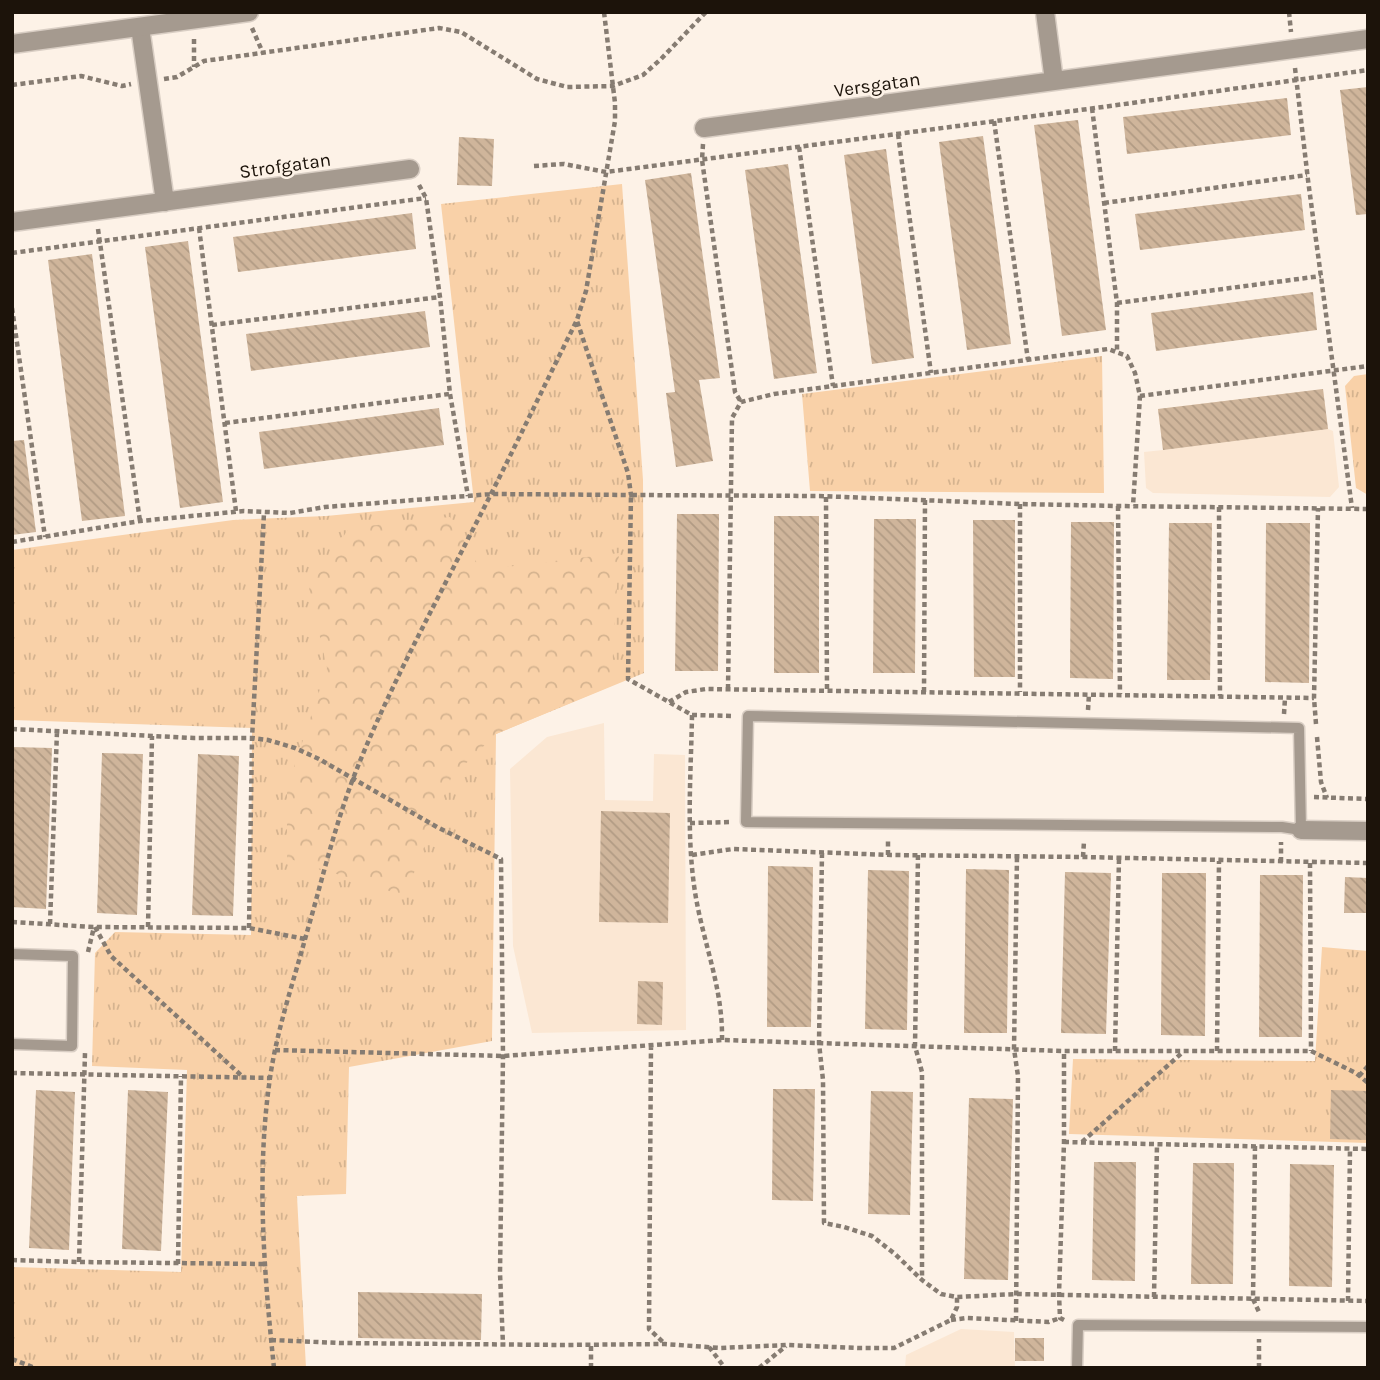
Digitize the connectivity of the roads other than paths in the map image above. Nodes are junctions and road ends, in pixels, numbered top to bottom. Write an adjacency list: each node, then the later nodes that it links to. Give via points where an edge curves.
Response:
1 (1045, 12): 6 (street)
2 (249, 18): 3 (street)
3 (140, 27): 5 (street); 9 (street)
4 (1368, 39): 6 (street, Versgatan)
5 (12, 44)
6 (1054, 81): 7 (street, Versgatan)
7 (705, 128)
8 (410, 169): 9 (street, Strofgatan)
9 (165, 202): 10 (street, Strofgatan)
10 (12, 222)
11 (1301, 830): 11 (lane, via 1299,728 748,716 746,821); 12 (street)
12 (1368, 831)
13 (12, 954): 14 (lane, via 73,956 72,1046)
14 (12, 1044)
15 (1368, 1327): 16 (lane, via 1078,1325)
16 (1077, 1368)

